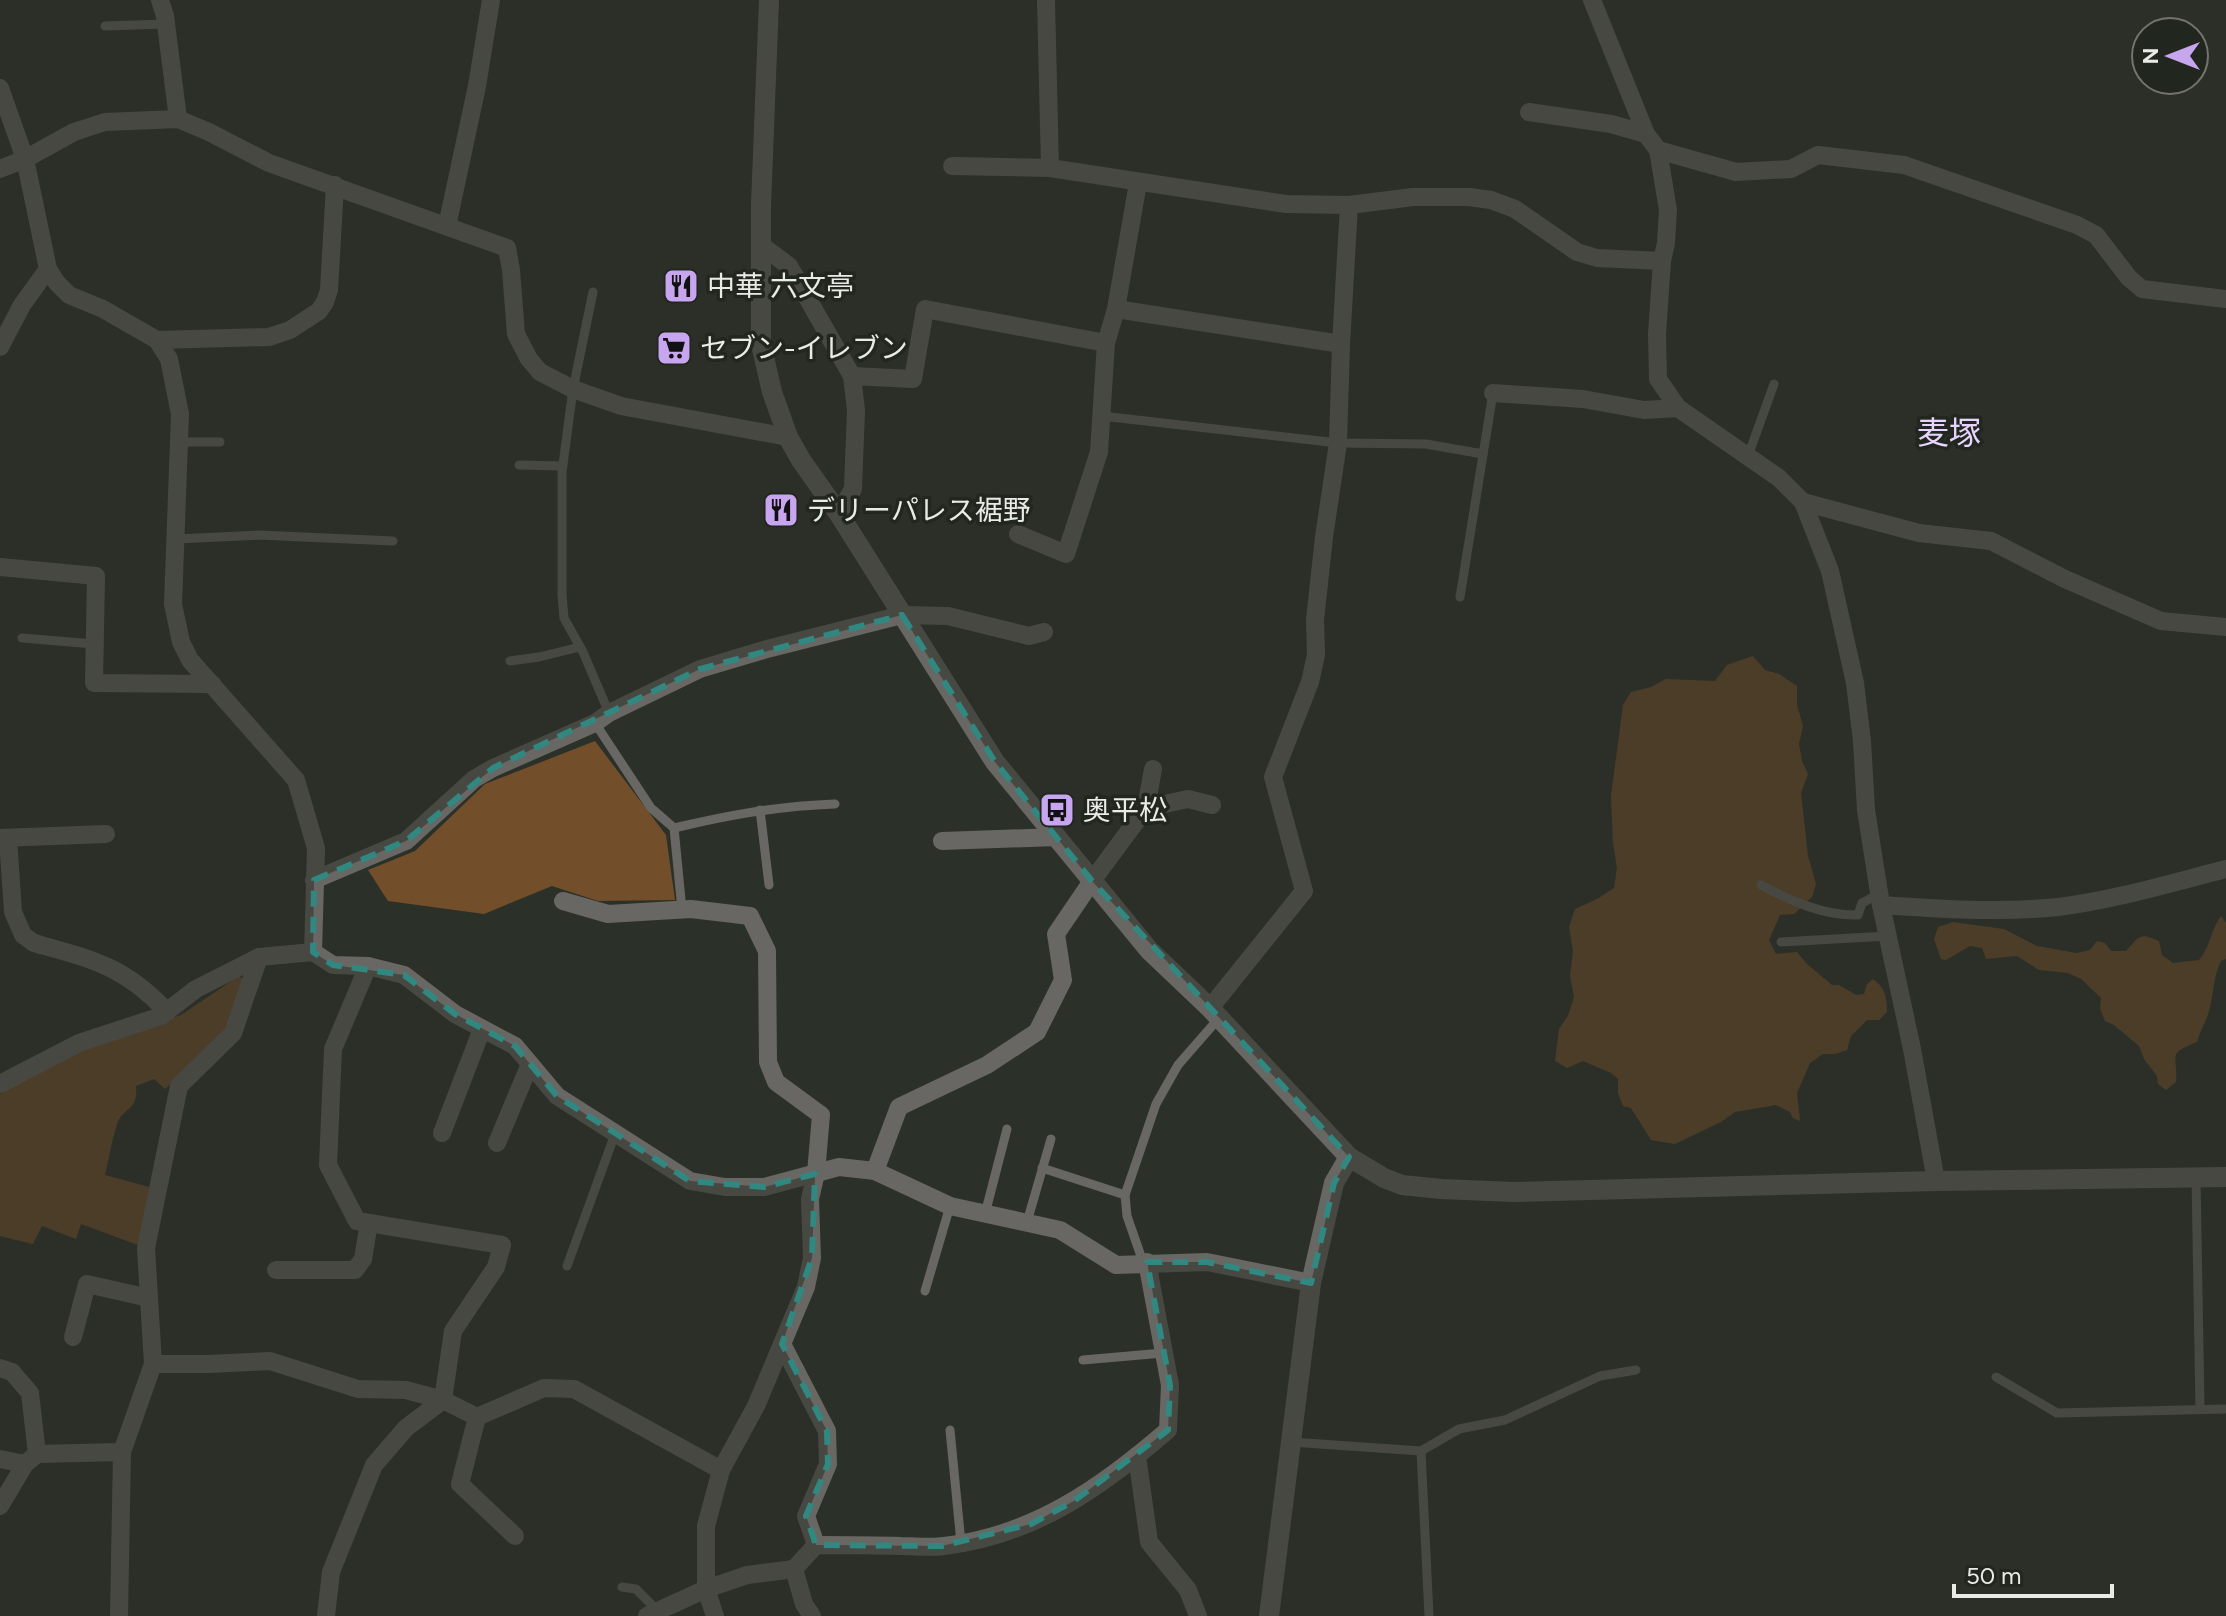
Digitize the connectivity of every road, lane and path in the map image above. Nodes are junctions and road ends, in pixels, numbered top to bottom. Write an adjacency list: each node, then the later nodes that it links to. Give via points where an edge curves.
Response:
1 (160, 0): 6 (street)
2 (491, 0): 20 (street)
3 (769, 0): 21 (street)
4 (1046, 0): 15 (street)
5 (1592, 0): 11 (street)
6 (166, 24): 7 (lane); 10 (street)
7 (105, 26)
8 (0, 88): 13 (street)
9 (1529, 112): 11 (street)
10 (178, 119): 13 (street, via 105,122); 18 (street, via 269,163)
11 (1646, 134): 12 (street)
12 (1658, 150): 22 (street, via 1668,210); 25 (street, via 1736,172 1791,169 1818,155 1904,165 2077,225 2096,235 2142,289)
13 (25, 159): 16 (street); 23 (street)
14 (952, 166): 15 (street)
15 (1050, 168): 17 (street)
16 (0, 169)
17 (1138, 183): 19 (street, via 1286,204); 26 (street)
18 (335, 185): 20 (street); 27 (street, via 329,290 319,311 269,337)
19 (1349, 205): 22 (street, via 1413,197 1491,200 1515,209 1577,252); 29 (street)
20 (447, 226): 33 (street, via 507,248 516,334 540,372)
21 (761, 245): 31 (street, via 789,266); 37 (street, via 761,344)
22 (1662, 261): 35 (street, via 1658,379)
23 (48, 269): 27 (street, via 69,295); 30 (street)
24 (593, 292): 33 (lane)
25 (2226, 299)
26 (1116, 309): 28 (street); 29 (street)
27 (157, 340): 38 (street, via 169,359 180,414)
28 (1106, 343): 31 (street, via 925,309 913,379); 36 (street)
29 (1341, 344): 40 (street)
30 (0, 347)
31 (852, 376): 46 (street, via 853,489)
32 (1774, 384): 42 (lane)
33 (573, 389): 37 (street, via 621,406); 44 (lane)
34 (1493, 393): 35 (street, via 1583,399 1644,410); 41 (lane)
35 (1678, 408): 42 (street)
36 (1102, 416): 40 (lane); 47 (street, via 1099,452 1066,554)
37 (788, 437): 46 (street)
38 (179, 442): 39 (lane); 48 (street)
39 (220, 442)
40 (1338, 443): 41 (lane, via 1426,444); 85 (street, via 1315,620 1316,655 1273,777 1304,891)
41 (1483, 454): 51 (lane)
42 (1748, 456): 45 (street)
43 (519, 465): 44 (lane)
44 (563, 466): 57 (lane, via 564,618)
45 (1803, 502): 53 (street, via 1919,533 1991,541 2161,621); 76 (street, via 1830,571 1855,683)
46 (839, 514): 52 (street)
47 (1018, 534)
48 (176, 539): 49 (lane, via 259,535); 59 (street, via 173,604 181,642)
49 (393, 541)
50 (0, 567): 56 (street, via 96,576)
51 (1460, 597)
52 (902, 615): 54 (street, via 948,616 1029,636); 60 (street, via 700,669); 68 (street, via 995,762)
53 (2226, 627)
54 (1044, 632)
55 (22, 638): 56 (lane)
56 (94, 644): 59 (street, via 94,683)
57 (580, 647): 58 (lane); 60 (lane)
58 (510, 661)
59 (212, 684): 72 (street, via 296,780 316,848)
60 (602, 718): 66 (lane, via 651,808); 72 (street, via 474,779 406,841)
61 (1153, 769): 64 (street)
62 (835, 804): 65 (lane)
63 (1212, 805): 64 (street, via 1188,799)
64 (1146, 808): 73 (street)
65 (760, 810): 66 (lane); 74 (lane)
66 (674, 828): 78 (lane)
67 (106, 834): 69 (street)
68 (1056, 837): 70 (street); 73 (street)
69 (4, 838): 84 (street, via 13,912 23,935 108,966 150,993)
70 (942, 841)
71 (2226, 869): 76 (street, via 2057,907 1969,911)
72 (314, 880): 81 (street)
73 (1092, 881): 85 (street, via 1149,950); 96 (street, via 1056,934 1063,980 1037,1032 987,1065 899,1107)
74 (769, 885)
75 (1761, 885): 76 (lane, via 1805,905 1850,915 1858,915 1862,903)
76 (1880, 899): 79 (street)
77 (563, 901): 78 (street, via 608,914)
78 (682, 910): 97 (street, via 750,916 767,951 768,1062 776,1082 821,1115)
79 (1888, 936): 80 (lane); 100 (street)
80 (1781, 942)
81 (313, 952): 82 (street); 83 (street, via 333,965)
82 (259, 957): 84 (street, via 196,989); 111 (street, via 233,1033 179,1086 146,1248)
83 (368, 966): 86 (street, via 404,975); 105 (street, via 333,1049 328,1165 357,1221)
84 (167, 1012): 88 (street, via 79,1043)
85 (1214, 1013): 94 (street); 101 (lane, via 1156,1104)
86 (482, 1029): 87 (street, via 515,1046); 90 (street)
87 (530, 1064): 91 (street, via 557,1096); 93 (street)
88 (0, 1084)
89 (1007, 1129): 103 (lane)
90 (442, 1133)
91 (615, 1134): 97 (street, via 690,1181 764,1187); 107 (lane)
92 (1051, 1139): 95 (lane)
93 (497, 1143)
94 (1349, 1157): 100 (street, via 1402,1185 1456,1190); 109 (street, via 1334,1183)
95 (1042, 1168): 101 (lane); 104 (lane)
96 (875, 1171): 97 (street, via 839,1167); 102 (street)
97 (816, 1173): 113 (street, via 810,1199 812,1258)
98 (2196, 1177): 99 (street); 100 (street); 121 (lane)
99 (2226, 1177)
100 (1936, 1181)
101 (1125, 1195): 106 (lane, via 1127,1216)
102 (950, 1206): 103 (street); 110 (lane)
103 (985, 1214): 104 (street)
104 (1027, 1222): 106 (street, via 1060,1230 1116,1265)
105 (369, 1223): 108 (street, via 363,1259 355,1270); 120 (street, via 502,1245 496,1267 453,1331)
106 (1145, 1262): 109 (street, via 1207,1262); 114 (street)
107 (567, 1266)
108 (276, 1270)
109 (1311, 1283): 125 (street)
110 (925, 1291)
111 (149, 1298): 112 (street, via 87,1284); 116 (street)
112 (73, 1337)
113 (782, 1344): 131 (street); 135 (street, via 827,1431 828,1464 806,1516)
114 (1163, 1353): 115 (lane); 128 (street, via 1170,1385 1168,1430)
115 (1083, 1360)
116 (153, 1364): 120 (street, via 270,1361 358,1389 406,1390); 127 (street)
117 (0, 1368): 130 (street, via 12,1372 30,1393)
118 (1636, 1370): 126 (lane, via 1600,1376 1505,1420 1459,1429)
119 (1996, 1377): 121 (lane, via 2057,1413)
120 (443, 1400): 123 (street); 141 (street, via 406,1428 374,1465 331,1572)
121 (2200, 1409): 122 (lane)
122 (2226, 1409)
123 (477, 1417): 131 (street, via 544,1388 574,1389); 133 (street, via 460,1484)
124 (950, 1430): 134 (lane)
125 (1291, 1442): 126 (lane); 145 (street)
126 (1421, 1451): 146 (lane)
127 (122, 1452): 130 (street); 140 (street)
128 (1137, 1456): 134 (street, via 1031,1524); 144 (street, via 1149,1542 1188,1590)
129 (0, 1459): 130 (street)
130 (31, 1459): 132 (street)
131 (721, 1470): 138 (street, via 706,1526)
132 (0, 1506)
133 (515, 1536)
134 (961, 1543): 135 (street)
135 (816, 1545): 136 (street)
136 (794, 1569): 138 (street, via 747,1575); 143 (street)
137 (622, 1587): 139 (lane, via 636,1589)
138 (706, 1589): 139 (street); 142 (street)
139 (652, 1613)
140 (119, 1616)
141 (326, 1616)
142 (715, 1616)
143 (812, 1616)
144 (1198, 1616)
145 (1269, 1616)
146 (1429, 1616)

